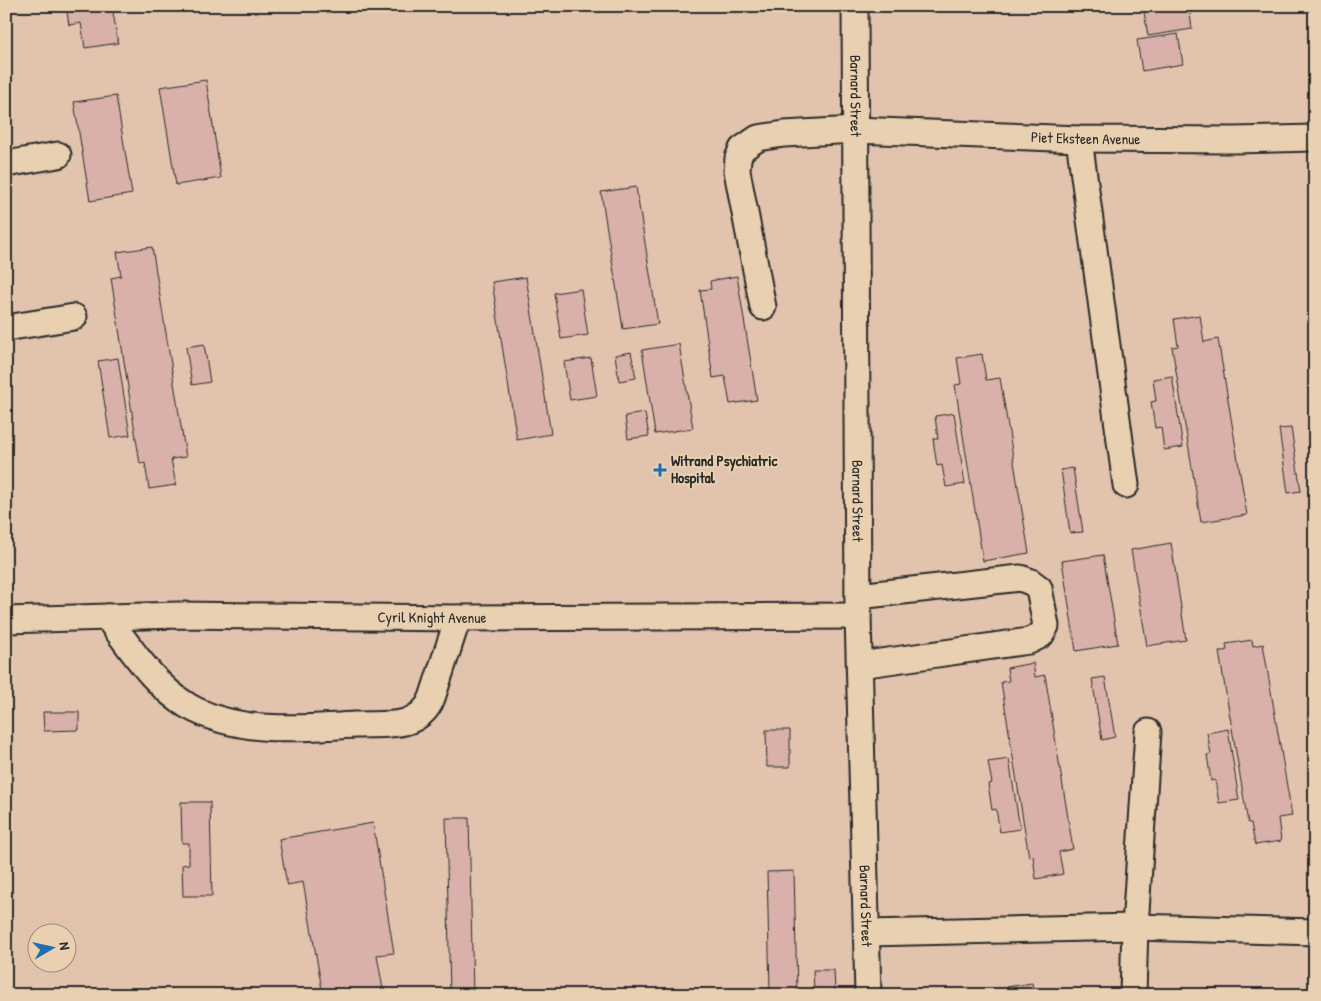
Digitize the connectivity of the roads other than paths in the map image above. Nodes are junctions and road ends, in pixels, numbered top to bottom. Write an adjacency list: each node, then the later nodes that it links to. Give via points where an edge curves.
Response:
1 (855, 6): 2 (street, Barnard Street)
2 (855, 130): 4 (street, Piet Eksteen Avenue); 7 (street, Piet Eksteen Avenue, via 758,138 742,149 737,171); 11 (street, Barnard Street)
3 (1315, 138): 4 (street, Piet Eksteen Avenue)
4 (1079, 139): 10 (street)
5 (58, 155): 6 (street)
6 (6, 164)
7 (763, 307)
8 (74, 318): 9 (street)
9 (6, 328)
10 (1126, 486)
11 (858, 606): 13 (street, Cyril Knight Avenue); 15 (street, Barnard Street); 15 (street, Cyril Knight Avenue, via 1020,578 1039,588 1046,626 1041,635 1029,641)
12 (107, 617): 13 (street, Cyril Knight Avenue); 13 (street, via 157,682 188,706 218,719 283,729 404,722 422,714 429,707); 14 (street, Cyril Knight Avenue)
13 (458, 618)
14 (6, 620)
15 (860, 665): 19 (street, Barnard Street)
16 (1148, 732): 17 (street)
17 (1135, 926): 18 (street); 19 (street); 21 (street)
18 (1315, 932)
19 (867, 933): 20 (street, Barnard Street)
20 (868, 995)
21 (1134, 995)

